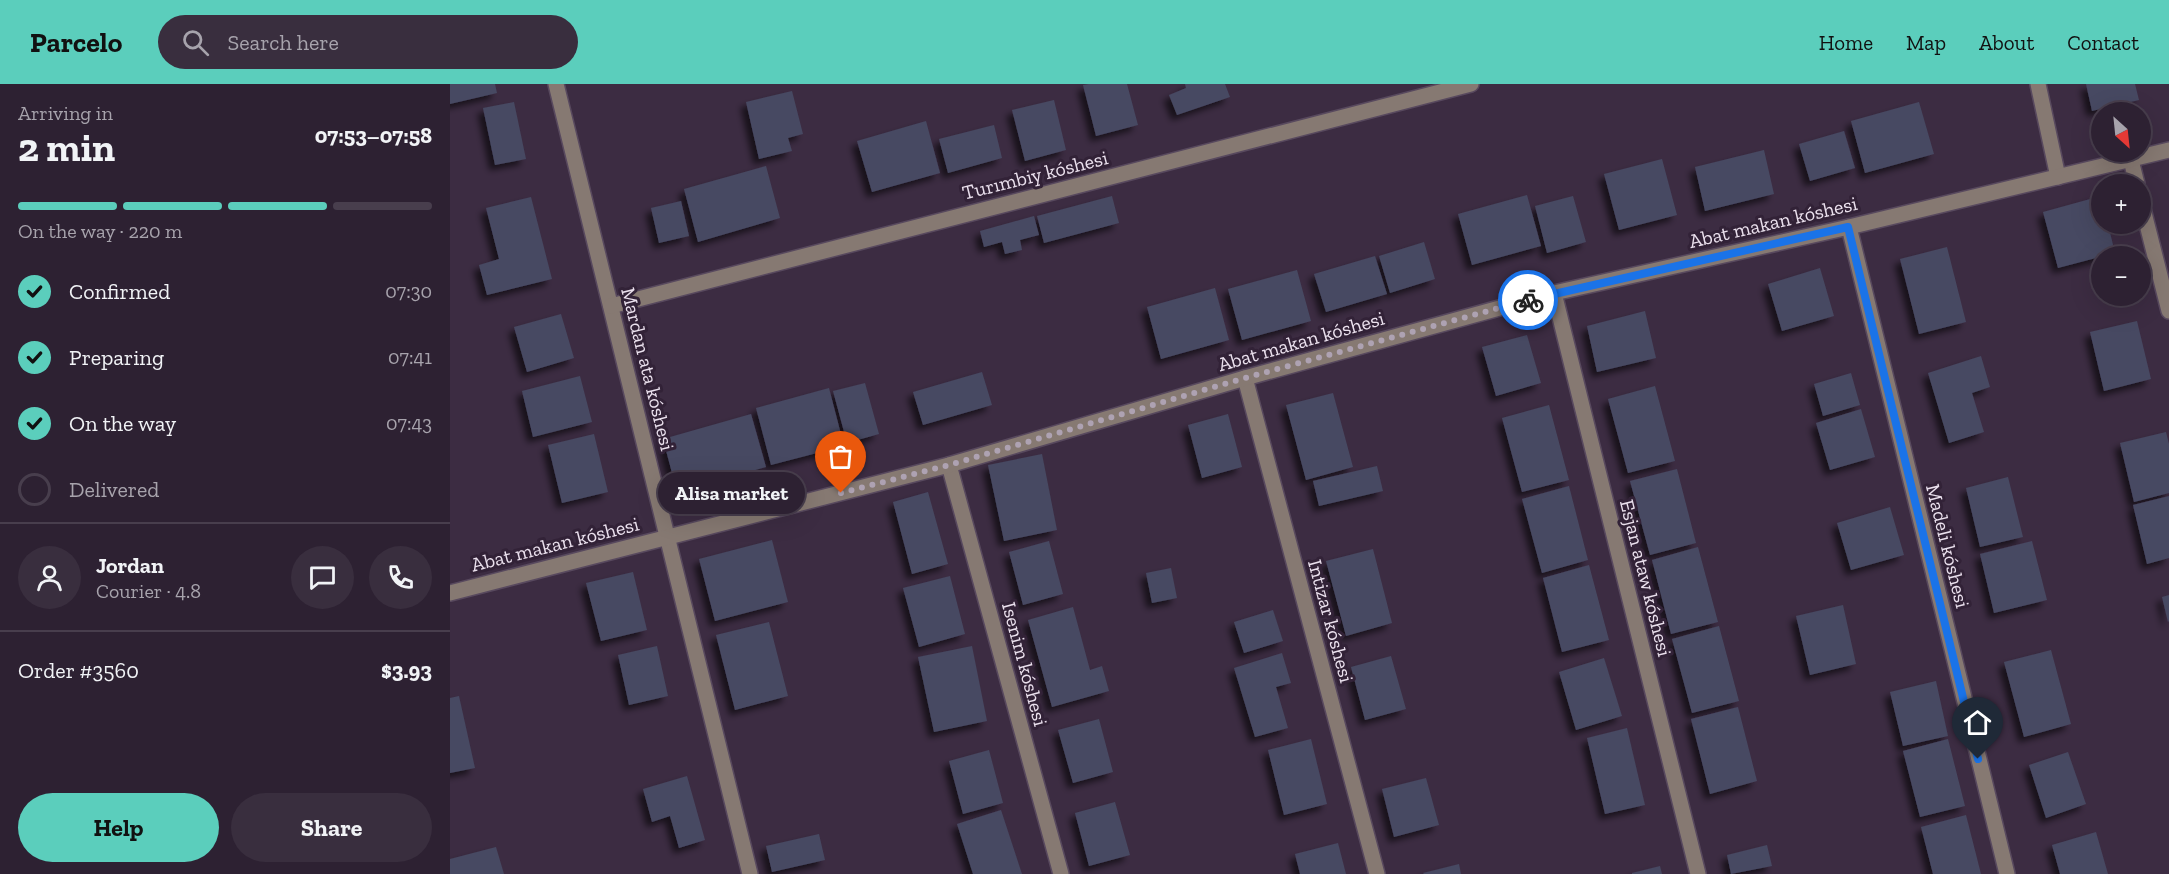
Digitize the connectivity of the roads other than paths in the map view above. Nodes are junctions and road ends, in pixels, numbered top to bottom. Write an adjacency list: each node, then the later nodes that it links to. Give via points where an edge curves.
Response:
1 (556, 84): 11 (street, Mardan ata kóshesi)
2 (1471, 84): 11 (street, Turımbiy kóshesi)
3 (2038, 84): 7 (street)
4 (2169, 150): 5 (street, Abat makan kóshesi)
5 (2151, 155)
6 (2122, 162): 7 (street, Abat makan kóshesi)
7 (2058, 177): 8 (street, Abat makan kóshesi)
8 (1848, 227): 10 (street, Abat makan kóshesi); 21 (street, Madeli kóshesi)
9 (2150, 234): 12 (street)
10 (1554, 293): 13 (street, Abat makan kóshesi); 20 (street, Esjan ataw kóshesi)
11 (611, 306): 15 (street, Mardan ata kóshesi)
12 (2169, 311)
13 (1245, 378): 14 (street, Abat makan kóshesi); 19 (street, Intizar kóshesi)
14 (949, 465): 15 (street, Abat makan kóshesi); 18 (street, Isenim kóshesi)
15 (668, 537): 16 (street, Abat makan kóshesi); 17 (street, Mardan ata kóshesi)
16 (450, 593)
17 (750, 874)
18 (1061, 874)
19 (1377, 874)
20 (1698, 874)
21 (2007, 874)

